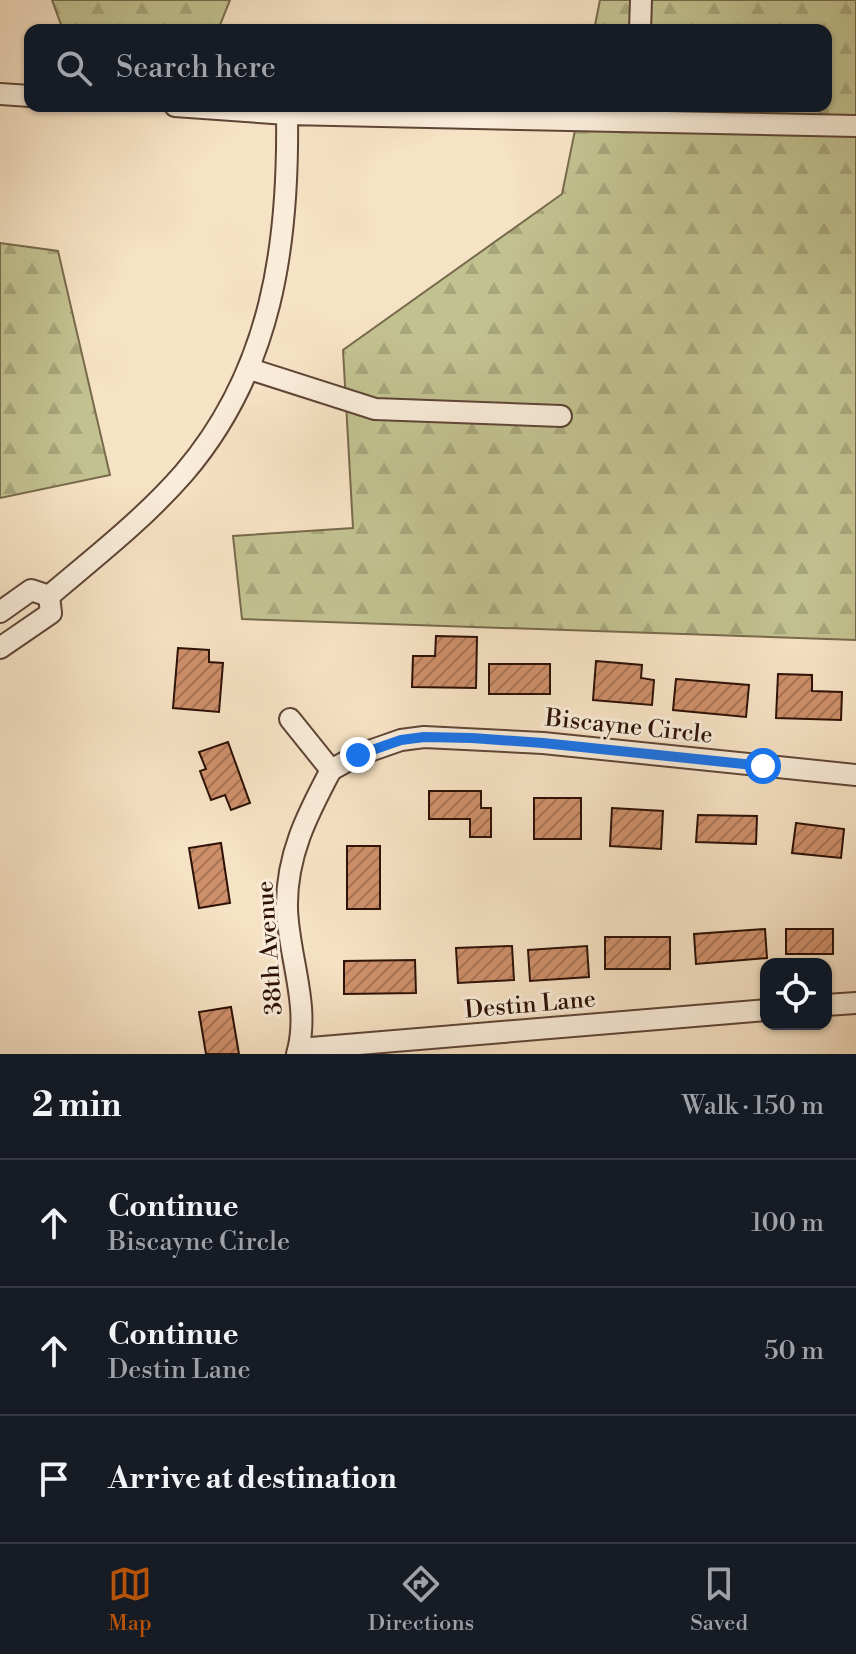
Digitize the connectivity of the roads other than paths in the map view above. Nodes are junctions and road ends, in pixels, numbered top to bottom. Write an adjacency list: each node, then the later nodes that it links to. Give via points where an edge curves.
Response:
1 (641, 0): 2 (street)
2 (640, 24)
3 (0, 94): 4 (street)
4 (24, 96)
5 (259, 112): 6 (street)
6 (287, 114): 7 (street); 9 (street, via 284,231)
7 (638, 114): 8 (street)
8 (856, 126)
9 (250, 369): 10 (street, via 375,409); 11 (street, via 217,429 184,473 139,520)
10 (561, 416)
11 (49, 596): 12 (street, via 31,590); 13 (street, via 51,613)
12 (0, 612)
13 (0, 648)
14 (290, 719): 15 (street)
15 (331, 770): 16 (street, Biscayne Circle, via 358,755 424,737); 20 (street, 38th Avenue, via 291,861 287,908 301,1003)
16 (856, 775)
17 (856, 1003): 18 (street)
18 (832, 1005)
19 (760, 1011): 20 (street, Destin Lane)
20 (298, 1052)

